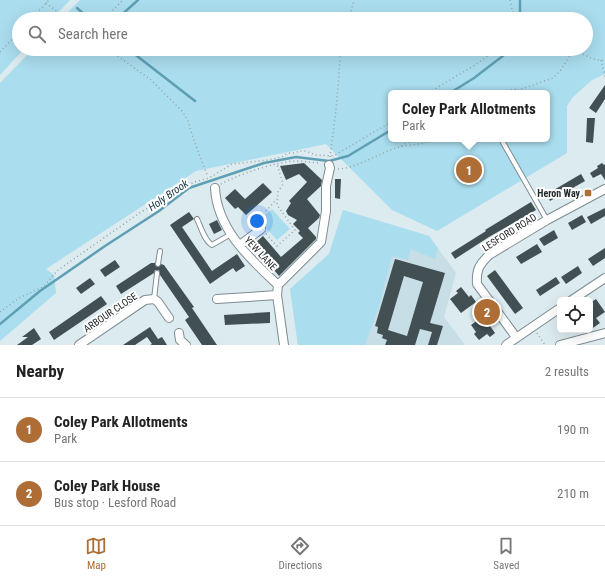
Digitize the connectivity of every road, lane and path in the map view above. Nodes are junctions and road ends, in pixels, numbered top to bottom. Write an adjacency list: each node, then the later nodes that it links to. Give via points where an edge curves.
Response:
1 (49, 0): 5 (path)
2 (123, 0): 8 (path)
3 (354, 0): 9 (path)
4 (510, 0): 10 (path)
5 (46, 3): 6 (path); 7 (path)
6 (38, 12)
7 (58, 12)
8 (111, 12)
9 (351, 12)
10 (513, 12)
11 (12, 39): 12 (path)
12 (0, 52)
13 (118, 56): 32 (path, via 151,80 183,112)
14 (340, 56): 29 (path)
15 (487, 56): 22 (path)
16 (570, 56): 21 (path, via 553,78)
17 (588, 56): 18 (path)
18 (601, 60): 19 (path); 20 (path)
19 (605, 61)
20 (605, 78)
21 (520, 89): 23 (path)
22 (434, 90)
23 (512, 90)
24 (388, 124): 29 (path)
25 (408, 142): 28 (path)
26 (428, 142): 28 (path)
27 (503, 142): 37 (lane)
28 (399, 147): 31 (path, via 340,169)
29 (331, 156): 32 (path, via 299,151 229,166)
30 (277, 164): 31 (path, via 295,161 325,163); 33 (path, via 232,178); 35 (path, via 283,184)
31 (330, 166): 45 (street, via 321,242)
32 (209, 178): 51 (path, via 194,182 141,212 58,270 43,287 19,298)
33 (215, 188): 39 (street, YEW LANE, via 218,211)
34 (605, 189): 37 (street, LESFORD ROAD)
35 (277, 199): 38 (path, via 254,223); 38 (path, via 277,206 295,230 277,246)
36 (197, 219): 39 (lane, via 212,245)
37 (547, 220): 56 (street, LESFORD ROAD, via 489,255 481,262 477,274 477,284)
38 (261, 229): 40 (street)
39 (231, 234): 40 (street, YEW LANE)
40 (240, 245): 45 (street, YEW LANE)
41 (160, 250): 42 (lane)
42 (158, 264)
43 (157, 273): 48 (lane)
44 (605, 278): 47 (street)
45 (278, 285): 46 (street)
46 (277, 295): 49 (street); 59 (street)
47 (576, 297)
48 (154, 299): 52 (street, ARBOUR CLOSE); 57 (street, ARBOUR CLOSE, via 145,300)
49 (216, 299)
50 (557, 310): 53 (street)
51 (0, 312)
52 (169, 318)
53 (533, 326): 56 (street); 61 (path)
54 (179, 333): 58 (street, via 180,340)
55 (605, 333): 62 (street)
56 (516, 337): 60 (street)
57 (79, 345)
58 (186, 345)
59 (284, 345)
60 (506, 345)
61 (545, 345)
62 (560, 345)

